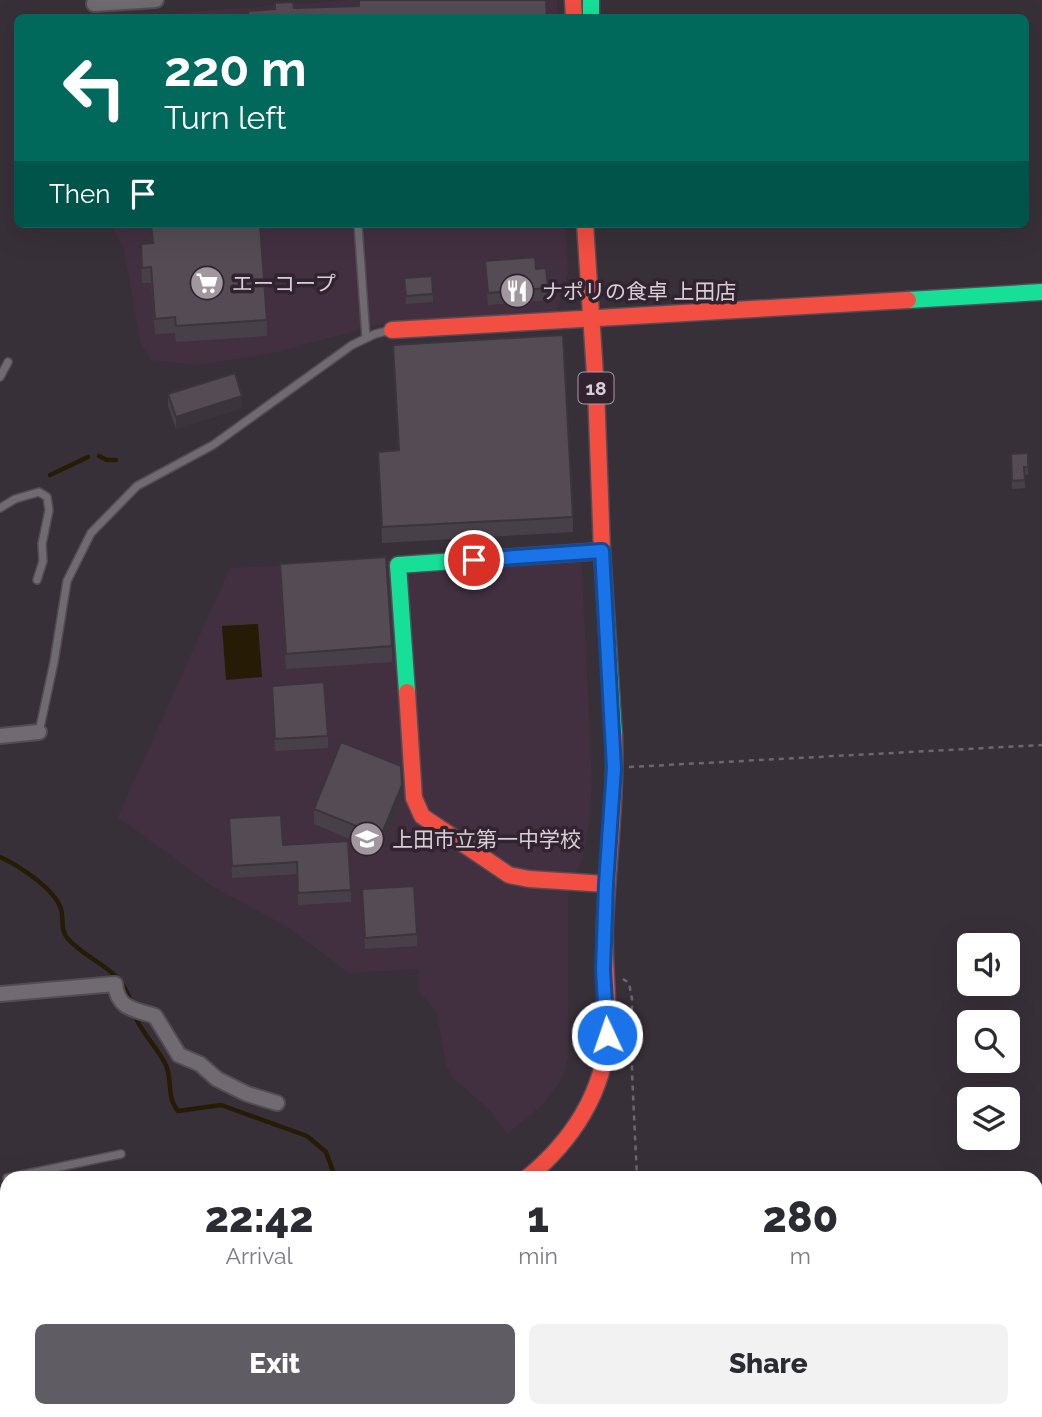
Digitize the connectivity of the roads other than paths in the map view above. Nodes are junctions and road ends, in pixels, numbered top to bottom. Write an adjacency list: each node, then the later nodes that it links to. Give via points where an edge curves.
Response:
1 (156, 0): 2 (street)
2 (94, 4)
3 (358, 228): 9 (lane)
4 (585, 228): 7 (main road, 18)
5 (596, 228): 7 (main road, 18)
6 (1042, 292): 7 (main road)
7 (596, 318): 8 (main road); 13 (main road, 18)
8 (392, 330): 9 (lane)
9 (366, 338): 15 (lane, via 213,445 137,486 91,533 67,581)
10 (8, 362): 11 (lane)
11 (0, 377)
12 (0, 508): 14 (lane, via 39,492 47,497 50,510)
13 (602, 551): 17 (main road, via 614,768); 17 (main road, via 398,565 414,798 422,816 509,874)
14 (37, 579)
15 (39, 732): 16 (street)
16 (0, 736)
17 (606, 884): 22 (main road, via 603,970 607,1035 603,1065 594,1096 579,1123)
18 (0, 994): 19 (street, via 115,984 117,997 127,1007 155,1016 179,1055 247,1094)
19 (277, 1103)
20 (121, 1154): 21 (lane)
21 (40, 1171)
22 (537, 1171)

